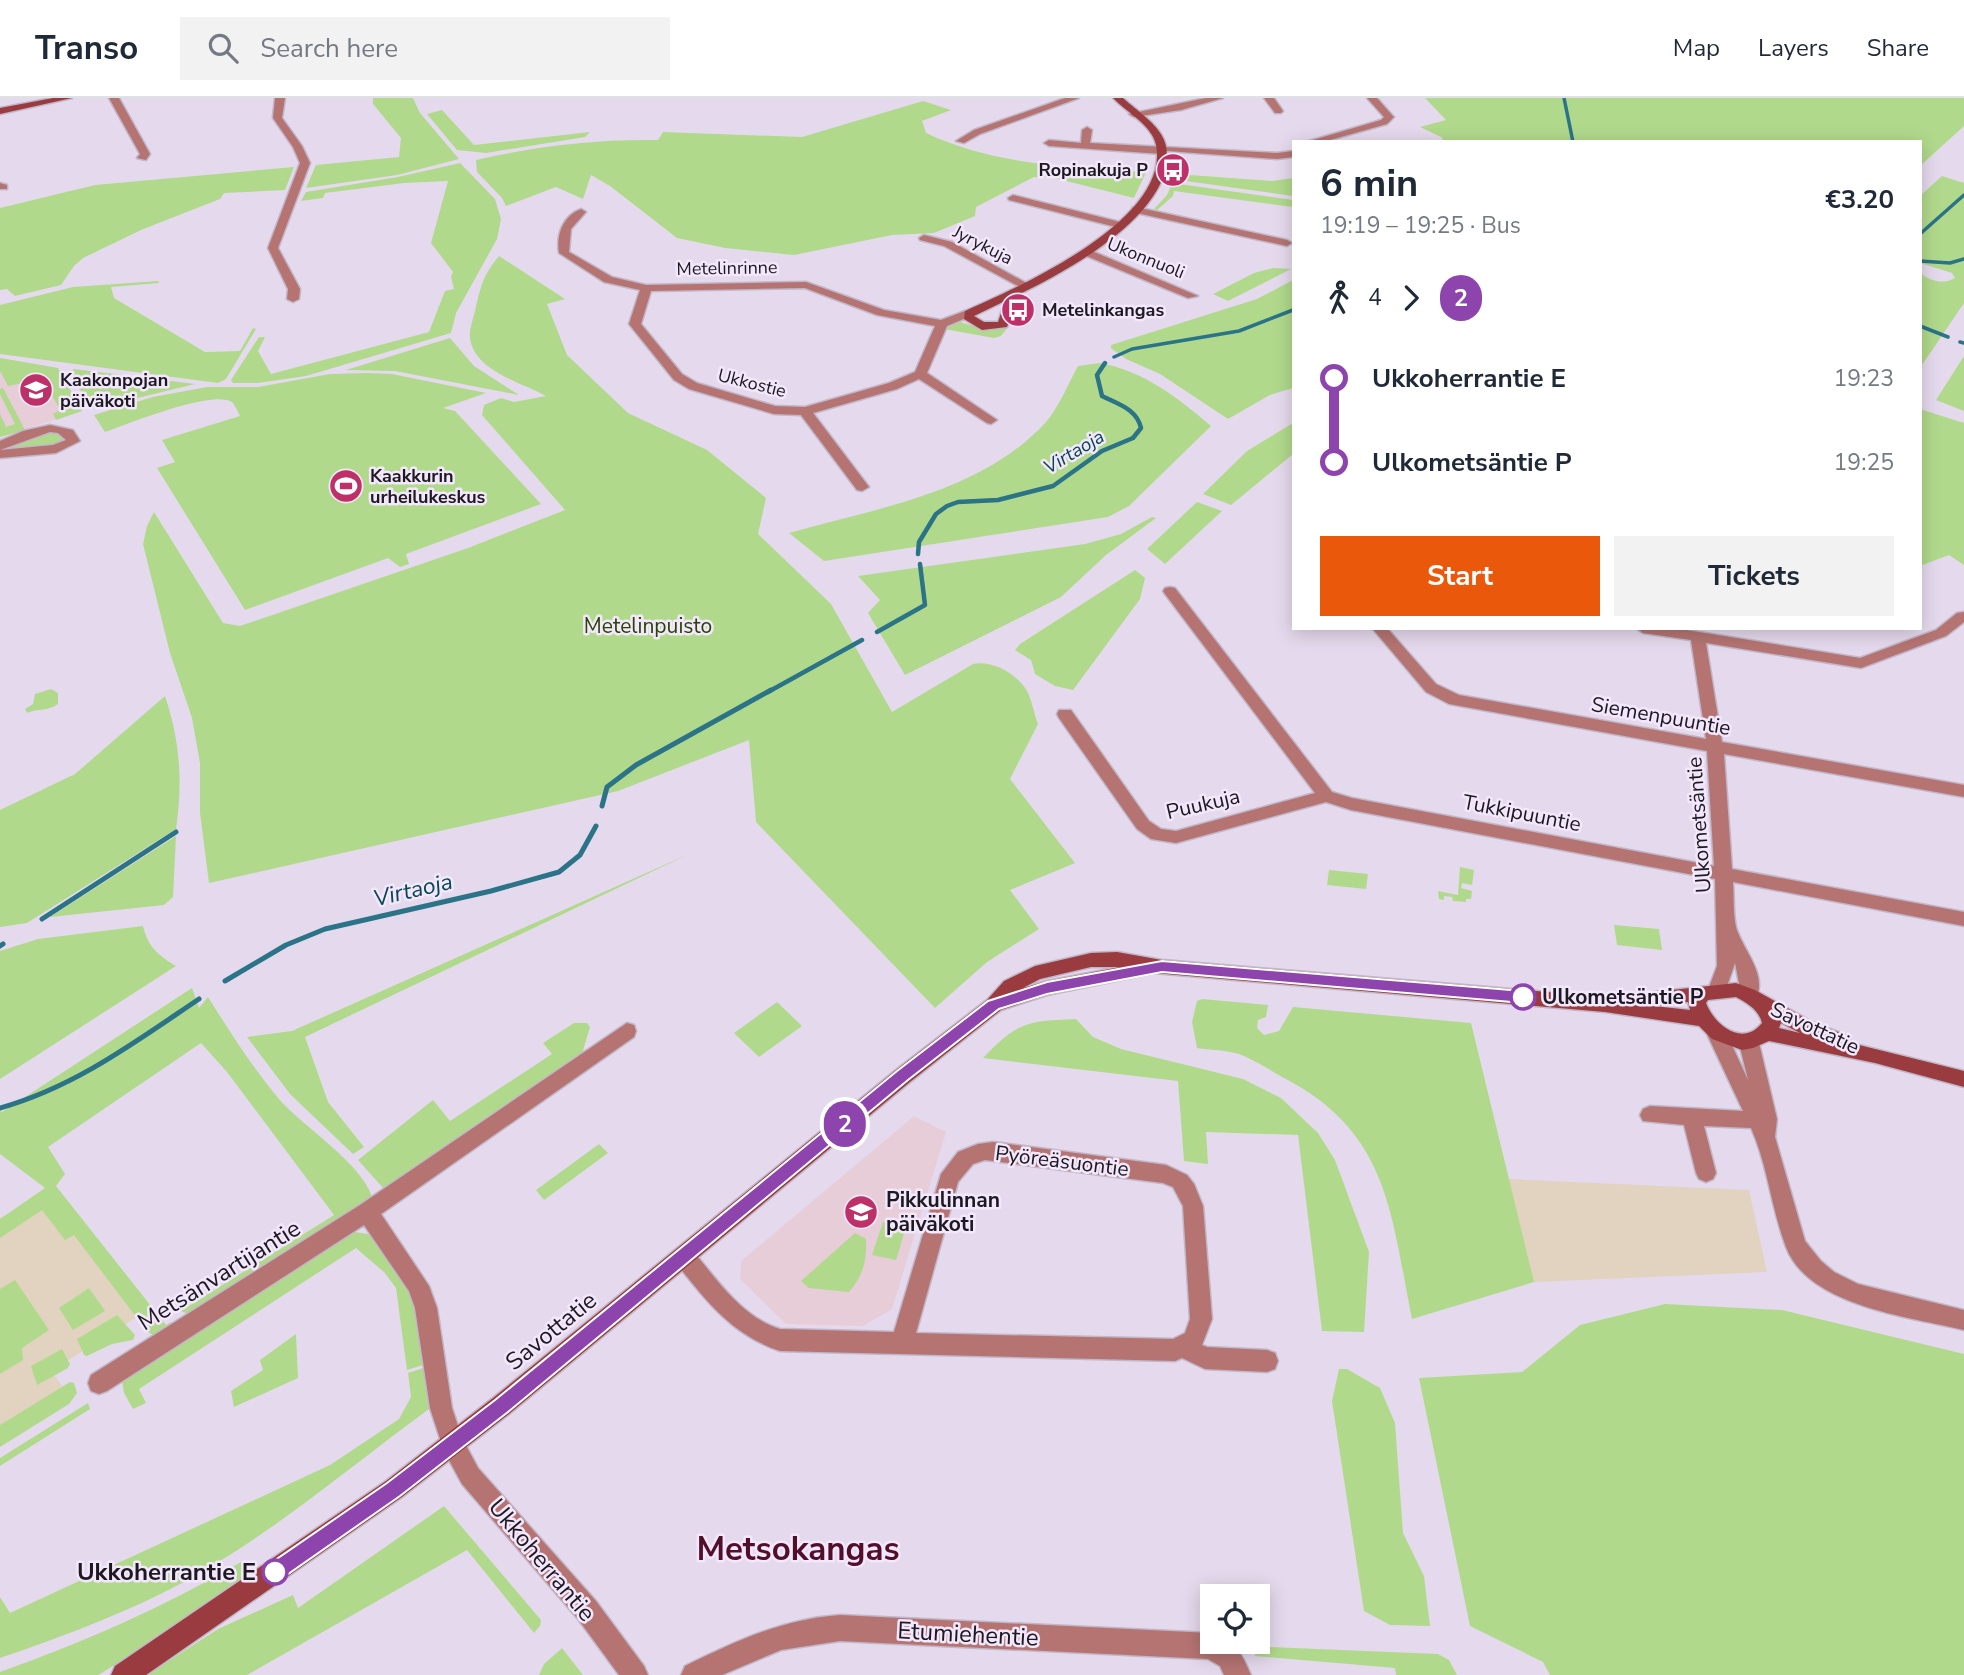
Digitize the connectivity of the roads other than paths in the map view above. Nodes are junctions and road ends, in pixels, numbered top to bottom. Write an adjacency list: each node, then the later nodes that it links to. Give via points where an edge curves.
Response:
1 (67, 98): 9 (street)
2 (114, 98): 19 (street, via 145,154)
3 (281, 98): 31 (street, via 276,118 305,163 273,248 294,289)
4 (1074, 98): 14 (street)
5 (1118, 98): 11 (street)
6 (1217, 98): 11 (street)
7 (1269, 98): 10 (street)
8 (1372, 98): 13 (street, via 1389,117 1384,122)
9 (0, 111)
10 (1278, 111)
11 (1134, 114): 17 (street, via 1154,133)
12 (1087, 130): 16 (street)
13 (1318, 140)
14 (961, 141)
15 (1049, 143): 16 (street)
16 (1085, 146): 17 (street)
17 (1162, 150): 18 (street); 21 (street, via 1155,188)
18 (1292, 154)
19 (142, 158)
20 (1013, 198): 23 (street)
21 (1136, 210): 23 (street); 25 (street)
22 (581, 212): 28 (street, Metelinrinne, via 572,217 562,242 564,253 608,280)
23 (1120, 225): 26 (street)
24 (924, 238): 27 (street, Jyrykuja, via 948,244)
25 (1287, 243)
26 (1088, 253): 27 (street); 30 (street, Ukonnuoli)
27 (1024, 285): 29 (street)
28 (646, 288): 33 (street, Metelinrinne, via 806,285 881,313); 35 (street, Ukkostie, via 635,324 678,377 693,386 774,410)
29 (1013, 295): 32 (street); 32 (street, via 1006,321 999,326 977,324 969,320)
30 (1192, 296)
31 (293, 299)
32 (969, 313): 33 (street)
33 (942, 324): 34 (street)
34 (920, 374): 35 (street, Ukkostie); 36 (street)
35 (805, 411): 39 (street)
36 (991, 420)
37 (0, 446): 38 (street, via 53,429 63,429 74,441 55,449)
38 (0, 454)
39 (862, 487)
40 (1170, 591): 48 (street)
41 (1962, 617): 44 (street, via 1941,633 1861,663)
42 (1381, 630): 46 (street, Siemenpuuntie, via 1431,688 1446,697)
43 (1654, 630): 44 (street)
44 (1698, 638): 46 (street, Ulkometsäntie)
45 (1065, 714): 48 (street, Puukuja, via 1137,818 1157,835 1176,837)
46 (1715, 747): 47 (street, Siemenpuuntie); 49 (street, Ulkometsäntie)
47 (1964, 791)
48 (1326, 796): 49 (street, Tukkipuuntie)
49 (1722, 874): 50 (street, Tukkipuuntie); 51 (street, Ulkometsäntie)
50 (1964, 919)
51 (1727, 926): 52 (street, via 1726,966); 53 (street)
52 (1709, 993): 53 (street, via 1737,990); 54 (street, Savottatie); 55 (street, via 1698,1003)
53 (1753, 997): 57 (street, via 1771,1015); 60 (street, Savottatie, via 1807,1028)
54 (1605, 1004): 55 (street, Savottatie); 68 (street, Savottatie, via 1162,967 1047,988 994,1005)
55 (1702, 1019): 58 (street)
56 (627, 1031): 67 (street, Metsänvartijantie)
57 (1768, 1033): 59 (street); 60 (street, Savottatie)
58 (1717, 1034): 59 (street); 64 (street)
59 (1749, 1043): 65 (street, via 1767,1119)
60 (1875, 1055): 61 (street, Savottatie)
61 (1964, 1079)
62 (1650, 1115): 63 (street)
63 (1692, 1116): 64 (street); 66 (street)
64 (1756, 1120): 65 (street)
65 (1766, 1140): 69 (street, via 1796,1246 1814,1268 1855,1293)
66 (1706, 1172)
67 (368, 1212): 73 (street, Metsänvartijantie); 74 (street, via 418,1286 426,1308 441,1408)
68 (684, 1257): 70 (street, via 759,1335 792,1341); 74 (street, Savottatie)
69 (1964, 1320)
70 (902, 1343): 71 (street, via 1160,1352); 71 (street, Pyöreäsuontie, via 954,1168 968,1156 993,1151 1166,1174 1180,1181 1193,1206 1200,1319 1193,1340)
71 (1184, 1347): 72 (street, via 1205,1357)
72 (1267, 1361)
73 (99, 1383)
74 (452, 1443): 75 (street, Savottatie, via 394,1489); 76 (street, Ukkoherrantie, via 470,1476 587,1610)
75 (124, 1675)
76 (635, 1675)
77 (694, 1675): 78 (street, Etumiehentie, via 769,1639 840,1628 1211,1646 1229,1657)
78 (1238, 1675)

